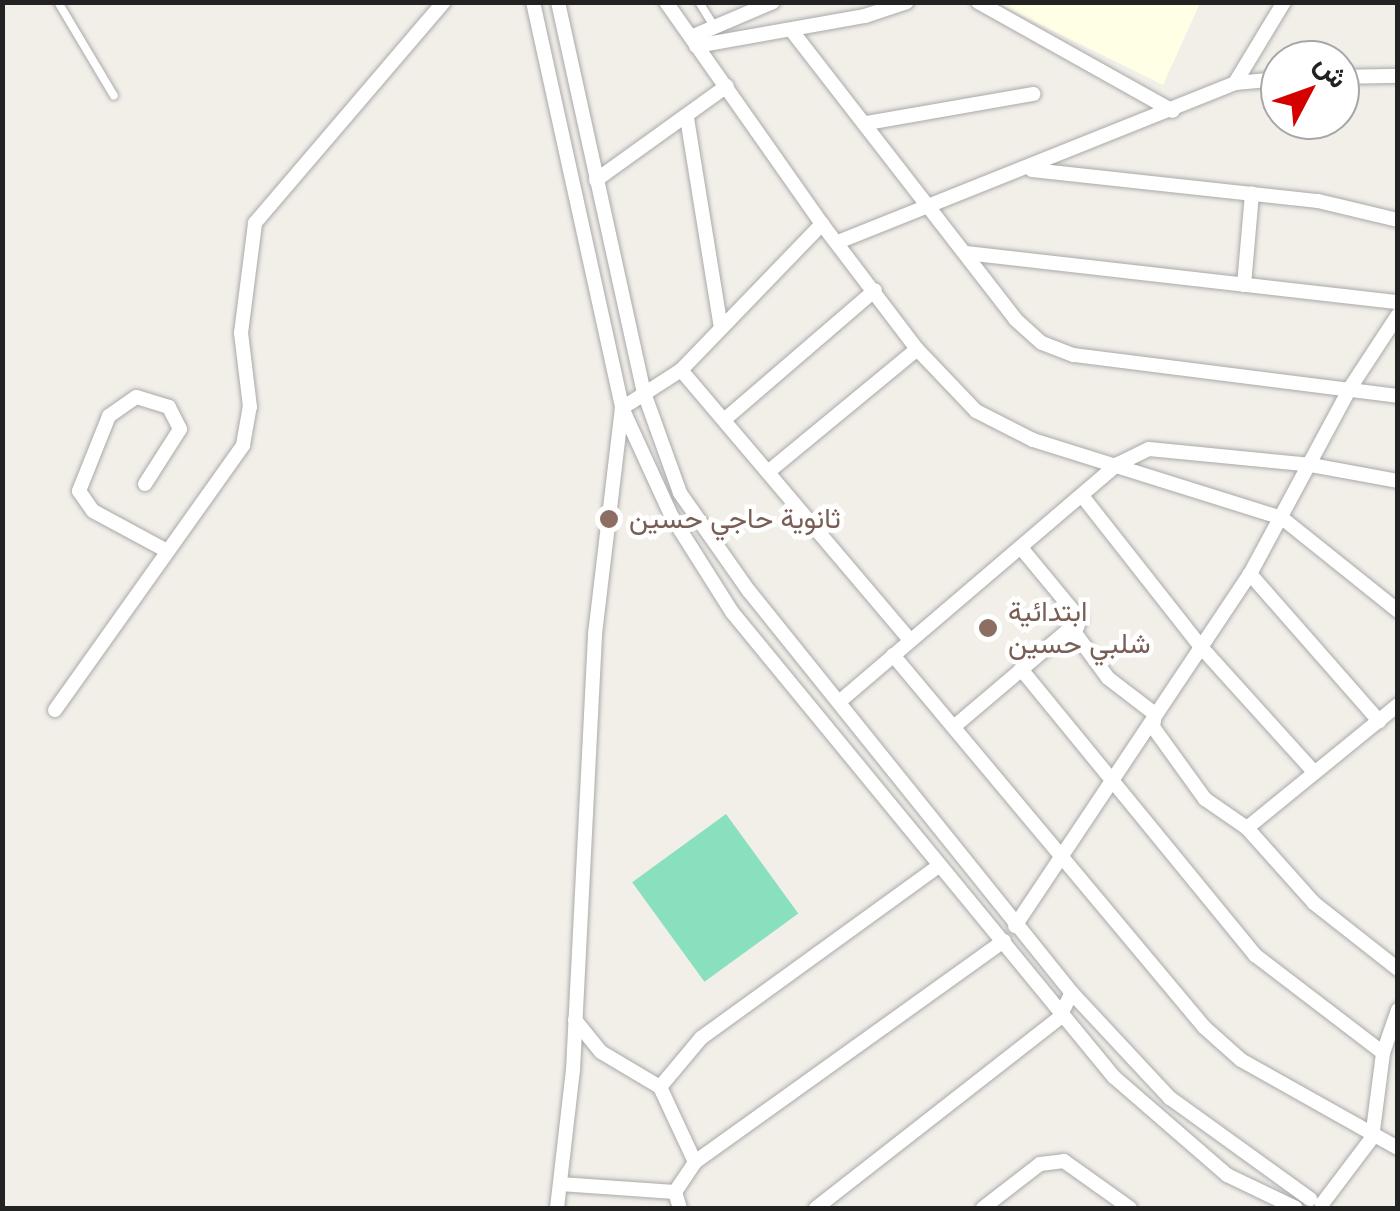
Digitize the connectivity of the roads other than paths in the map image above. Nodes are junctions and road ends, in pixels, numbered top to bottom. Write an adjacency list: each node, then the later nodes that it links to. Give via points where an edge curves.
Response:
1 (58, 2): 20 (lane)
2 (444, 2): 52 (street, via 255,223 241,333 249,426)
3 (532, 2): 42 (street)
4 (558, 2): 25 (street)
5 (666, 2): 13 (street)
6 (699, 2): 11 (lane)
7 (773, 2): 11 (street)
8 (908, 2): 12 (street)
9 (978, 2): 21 (street)
10 (1284, 2): 17 (street)
11 (716, 30): 13 (street)
12 (792, 31): 13 (street); 23 (street)
13 (693, 42): 18 (street)
14 (1397, 75): 15 (street)
15 (1360, 76)
16 (1260, 81): 17 (street)
17 (1234, 84): 21 (street)
18 (727, 86): 22 (street); 29 (street)
19 (1033, 94): 23 (street)
20 (114, 96)
21 (1173, 111): 24 (street)
22 (687, 118): 25 (street); 36 (street)
23 (867, 123): 27 (street)
24 (1030, 170): 26 (street); 27 (street)
25 (596, 180): 40 (street)
26 (1252, 193): 28 (street); 32 (street)
27 (932, 210): 30 (street); 31 (street)
28 (1398, 220)
29 (822, 224): 30 (street); 36 (street)
30 (838, 242): 33 (street)
31 (966, 253): 32 (street); 39 (street, via 1015,319 1042,342 1074,355)
32 (1244, 285): 34 (street)
33 (875, 290): 37 (street); 43 (street)
34 (1398, 302)
35 (1398, 316): 39 (street)
36 (721, 328): 38 (street)
37 (917, 349): 44 (street, via 976,411 1033,440); 46 (street)
38 (681, 370): 40 (street); 43 (street)
39 (1350, 388): 41 (street); 45 (street)
40 (643, 390): 42 (street); 60 (street, via 680,493)
41 (1398, 396)
42 (622, 408): 70 (street, via 672,516 732,612); 77 (street, via 595,634)
43 (724, 420): 46 (street)
44 (1118, 464): 45 (street, via 1164,448); 49 (street); 50 (street)
45 (1312, 465): 47 (street); 50 (street)
46 (768, 472): 56 (street)
47 (1398, 480)
48 (145, 484): 52 (street, via 180,429 169,407 136,397 109,416 78,491 93,512)
49 (1084, 497): 51 (street); 57 (street)
50 (1282, 518): 53 (street); 54 (street)
51 (1022, 549): 55 (street); 56 (street)
52 (167, 550): 62 (street)
53 (1250, 574): 57 (street); 64 (street)
54 (1398, 611)
55 (1080, 620): 59 (street); 63 (street, via 1076,633 1108,678)
56 (910, 640): 58 (street)
57 (1201, 647): 63 (street); 66 (street)
58 (894, 655): 60 (street); 65 (street)
59 (1021, 670): 65 (street); 67 (street)
60 (838, 702): 71 (street)
61 (1398, 705): 64 (street)
62 (56, 710)
63 (1155, 714): 67 (street); 68 (street, via 1153,727 1206,799)
64 (1378, 721): 66 (street)
65 (956, 725): 69 (street)
66 (1312, 770): 68 (street)
67 (1111, 784): 69 (street); 78 (street, via 1255,956)
68 (1247, 828): 73 (street, via 1314,904)
69 (1064, 853): 71 (street); 80 (street, via 1204,1027 1241,1060)
70 (939, 866): 72 (street); 79 (street, via 701,1038)
71 (1015, 926): 74 (street)
72 (1004, 941): 76 (street); 82 (street)
73 (1398, 969)
74 (1072, 993): 76 (street); 85 (street, via 1170,1098)
75 (1398, 1010): 78 (street)
76 (1060, 1018): 88 (street); 91 (street, via 1151,1115 1226,1175)
77 (575, 1020): 79 (street, via 612,1060); 83 (street)
78 (1383, 1053): 80 (street)
79 (660, 1087): 82 (street)
80 (1372, 1138): 81 (street); 85 (street)
81 (1398, 1148)
82 (695, 1162): 84 (street)
83 (560, 1184): 84 (street); 86 (street)
84 (674, 1192): 87 (street)
85 (1314, 1205)
86 (557, 1208)
87 (680, 1208)
88 (816, 1208)
89 (983, 1208): 90 (street, via 1040,1164 1064,1161)
90 (1130, 1208)
91 (1296, 1208)

